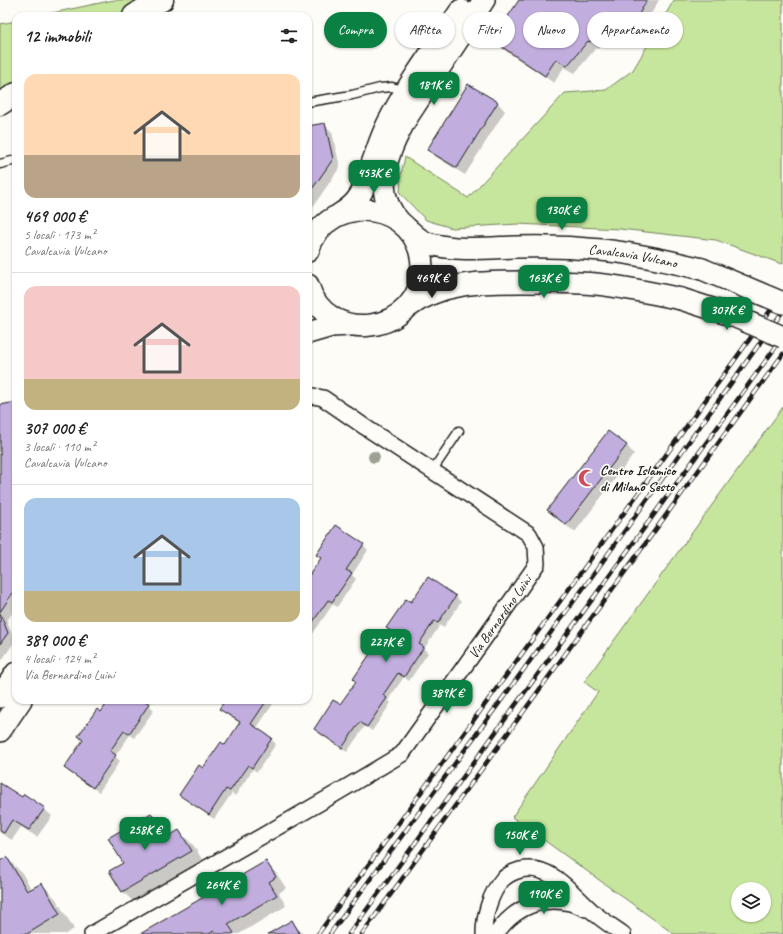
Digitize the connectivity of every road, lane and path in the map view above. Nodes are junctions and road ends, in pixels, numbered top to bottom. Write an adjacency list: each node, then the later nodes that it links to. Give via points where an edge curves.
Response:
1 (162, 0): 4 (highway)
2 (468, 0): 5 (main road)
3 (484, 0): 12 (main road, via 406,119 389,154 384,176 385,194 388,206)
4 (140, 12)
5 (406, 91): 7 (lane, via 392,87 380,88); 11 (main road, via 382,136 362,192 354,205)
6 (12, 96): 8 (highway)
7 (312, 101)
8 (0, 104)
9 (12, 161): 10 (lane)
10 (0, 164)
11 (340, 214): 12 (main road, via 354,210 370,210 386,214); 13 (main road, via 319,230)
12 (404, 226): 15 (main road, Cavalcavia Vulcano, bridge, via 417,238 439,246 556,247 647,257 702,270); 16 (main road, via 415,239 422,259 418,290)
13 (312, 242)
14 (312, 294): 17 (main road, via 326,312 339,321)
15 (783, 304)
16 (405, 310): 17 (main road, via 381,324); 19 (main road, bridge, via 440,290 464,284 595,284 680,299 731,315)
17 (354, 325): 18 (main road, via 336,325)
18 (312, 332)
19 (783, 337)
20 (312, 396): 22 (street, Via Bernardino Luini, via 323,398)
21 (459, 432): 22 (lane)
22 (432, 471): 28 (street, Via Bernardino Luini, via 529,534 536,547 537,564 402,754)
23 (12, 679): 24 (main road)
24 (0, 697)
25 (17, 704): 26 (main road)
26 (0, 731)
27 (594, 913): 29 (street, via 555,877 540,870 527,868 506,876 497,886 486,914); 30 (street, via 568,902 546,901 533,904 511,916); 31 (street)
28 (92, 934)
29 (484, 934)
30 (496, 934)
31 (622, 934)

